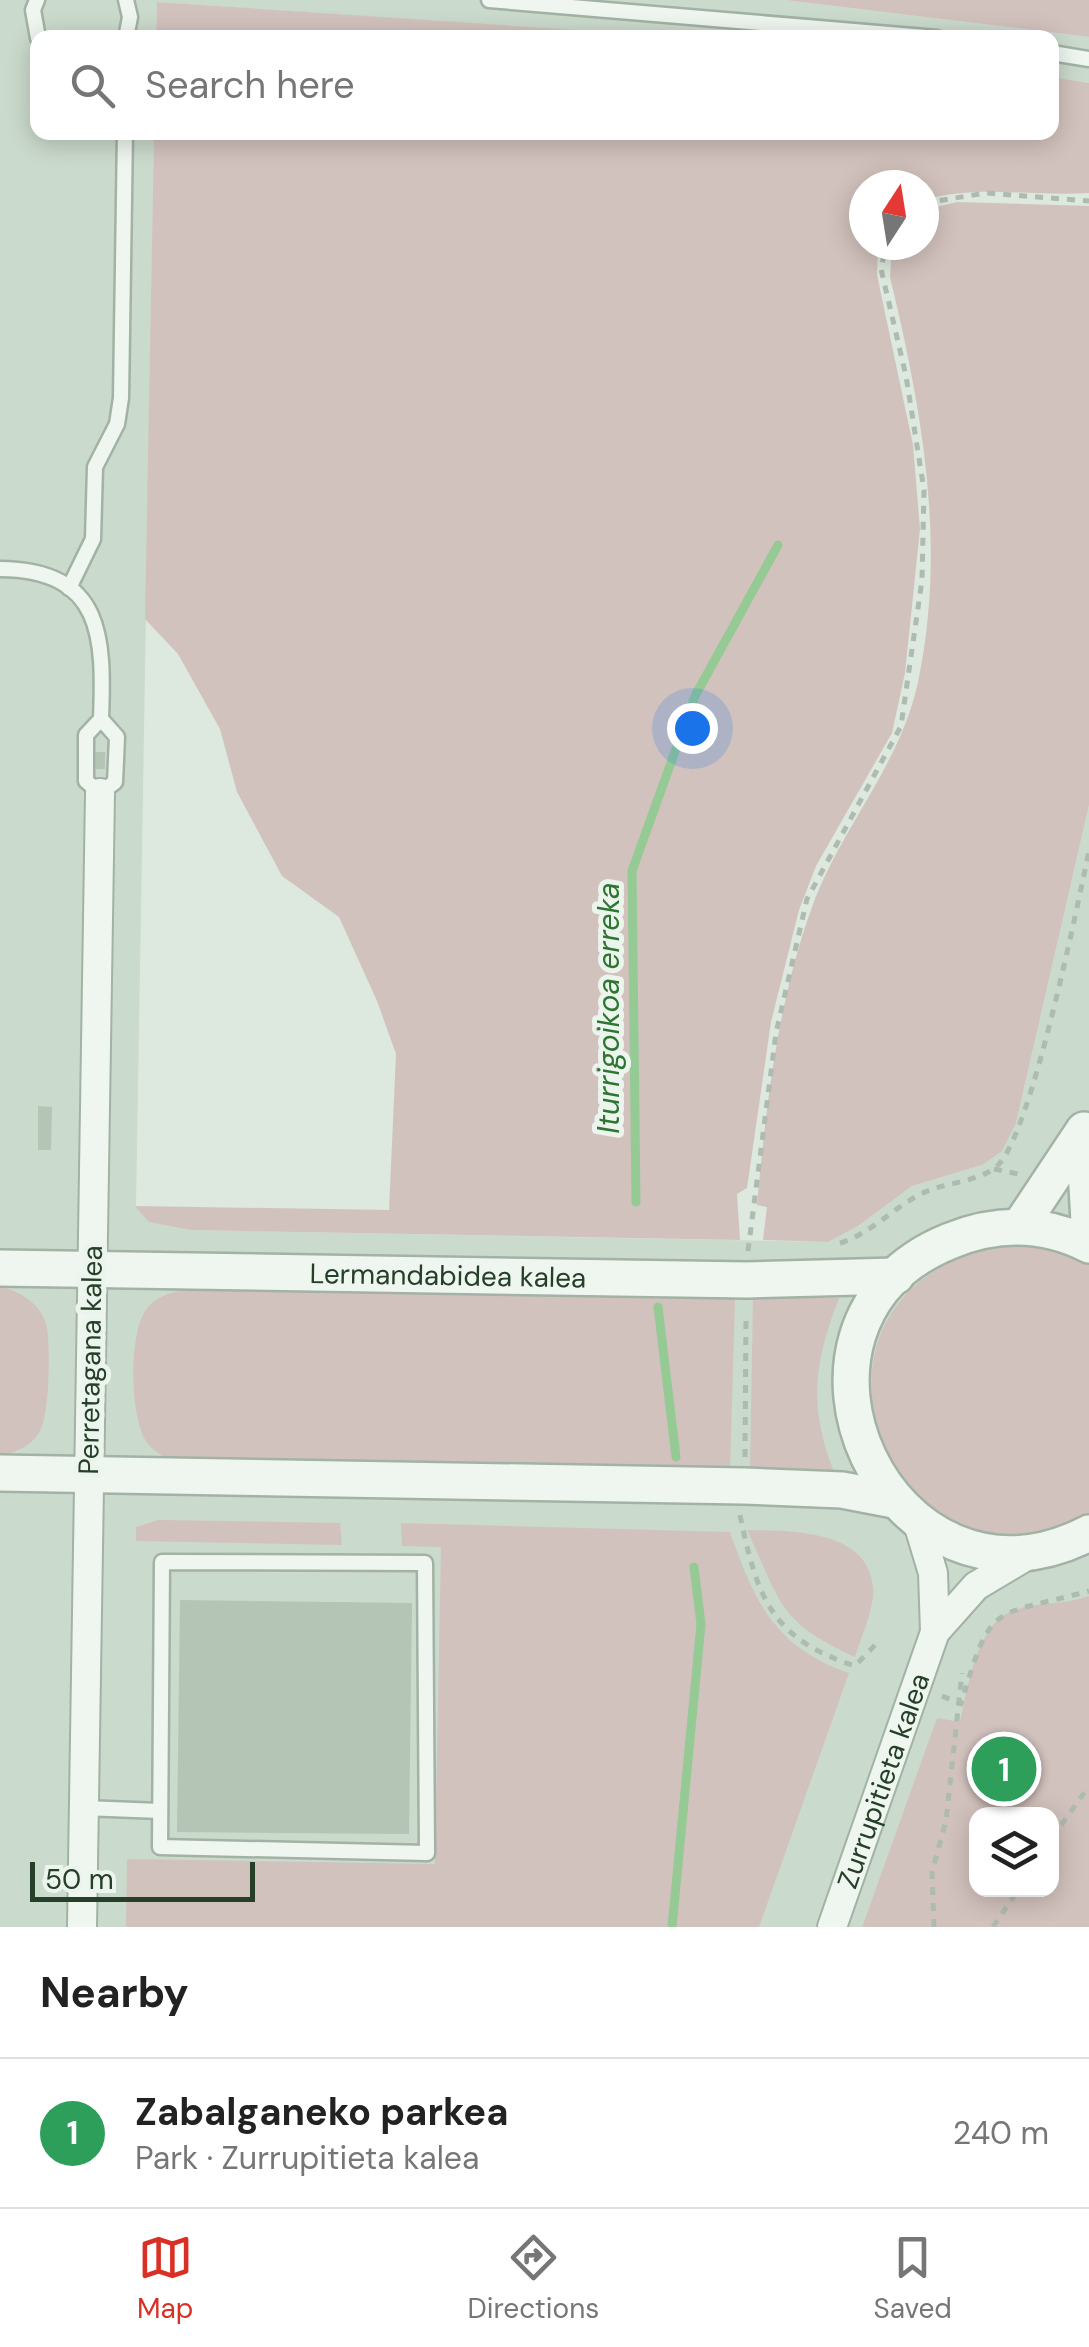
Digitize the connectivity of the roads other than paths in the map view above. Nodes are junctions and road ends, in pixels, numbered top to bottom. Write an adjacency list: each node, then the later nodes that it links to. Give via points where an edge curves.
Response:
1 (37, 0): 4 (lane)
2 (126, 0): 5 (lane)
3 (489, 0): 6 (lane)
4 (37, 30)
5 (128, 30)
6 (868, 30)
7 (1059, 54): 8 (lane)
8 (1089, 59)
9 (125, 140): 11 (lane, via 121,398 117,424 95,467 93,539)
10 (0, 569): 11 (lane, via 31,570)
11 (68, 588): 12 (lane, via 100,633)
12 (101, 720): 13 (lane, via 86,735 86,781); 13 (lane, via 117,737 115,782)
13 (100, 793): 19 (street, Perretagana kalea)
14 (1087, 1121): 15 (street, via 1082,1158); 16 (street)
15 (1089, 1222)
16 (1020, 1226): 17 (street); 20 (street, via 974,1231 932,1248)
17 (1089, 1245)
18 (0, 1268): 19 (street, Lermandabidea kalea)
19 (91, 1270): 20 (street, Lermandabidea kalea, via 747,1261); 22 (street, Perretagana kalea)
20 (896, 1276): 23 (street, via 871,1309 850,1388 870,1467)
21 (0, 1473): 22 (street)
22 (89, 1474): 23 (street, via 742,1499 842,1490); 27 (street, Perretagana kalea)
23 (906, 1510): 25 (street, via 954,1541); 26 (street, Zurrupitieta kalea, via 933,1573)
24 (1089, 1533): 25 (street)
25 (1037, 1551): 26 (street, Zurrupitieta kalea, via 976,1586)
26 (935, 1632): 30 (street, Zurrupitieta kalea)
27 (84, 1808): 28 (lane); 29 (street, Perretagana kalea)
28 (160, 1811): 28 (lane, via 160,1847 427,1853 425,1564 162,1562)
29 (82, 1927)
30 (832, 1927)

